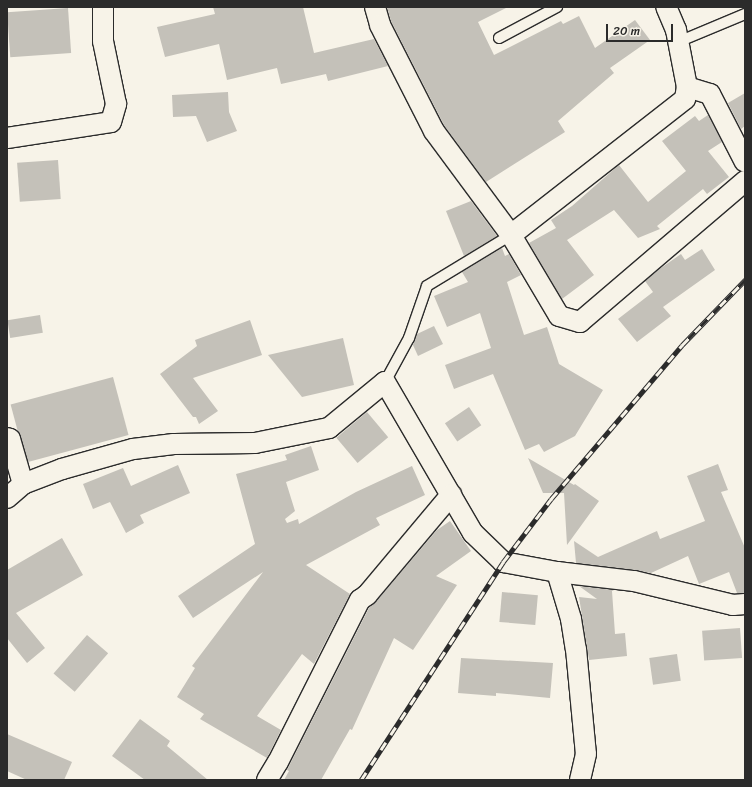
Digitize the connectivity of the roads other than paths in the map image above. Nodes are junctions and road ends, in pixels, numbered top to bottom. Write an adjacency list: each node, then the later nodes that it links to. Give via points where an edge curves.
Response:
1 (103, 7): 9 (street, via 103,41 116,104 111,122)
2 (375, 7): 12 (street, via 380,26 434,131)
3 (557, 7): 6 (lane)
4 (666, 7): 7 (street)
5 (745, 14): 7 (lane)
6 (499, 38)
7 (678, 42): 8 (street)
8 (687, 87): 10 (street, via 710,94); 12 (street, via 686,99)
9 (7, 138)
10 (745, 162)
11 (745, 182): 12 (street, via 580,322 559,316)
12 (511, 235): 13 (lane, via 427,286 409,338)
13 (385, 382): 15 (street, via 329,428 255,443 174,444 133,449 62,469); 16 (street)
14 (7, 438): 15 (street, via 10,439)
15 (23, 484): 17 (street)
16 (450, 495): 18 (street, via 473,533 503,562); 20 (street, via 367,595 360,600 278,762)
17 (7, 498)
18 (557, 572): 19 (street, via 634,581 733,605); 21 (street, via 571,619 576,649 586,754)
19 (745, 604)
20 (266, 780)
21 (580, 780)

